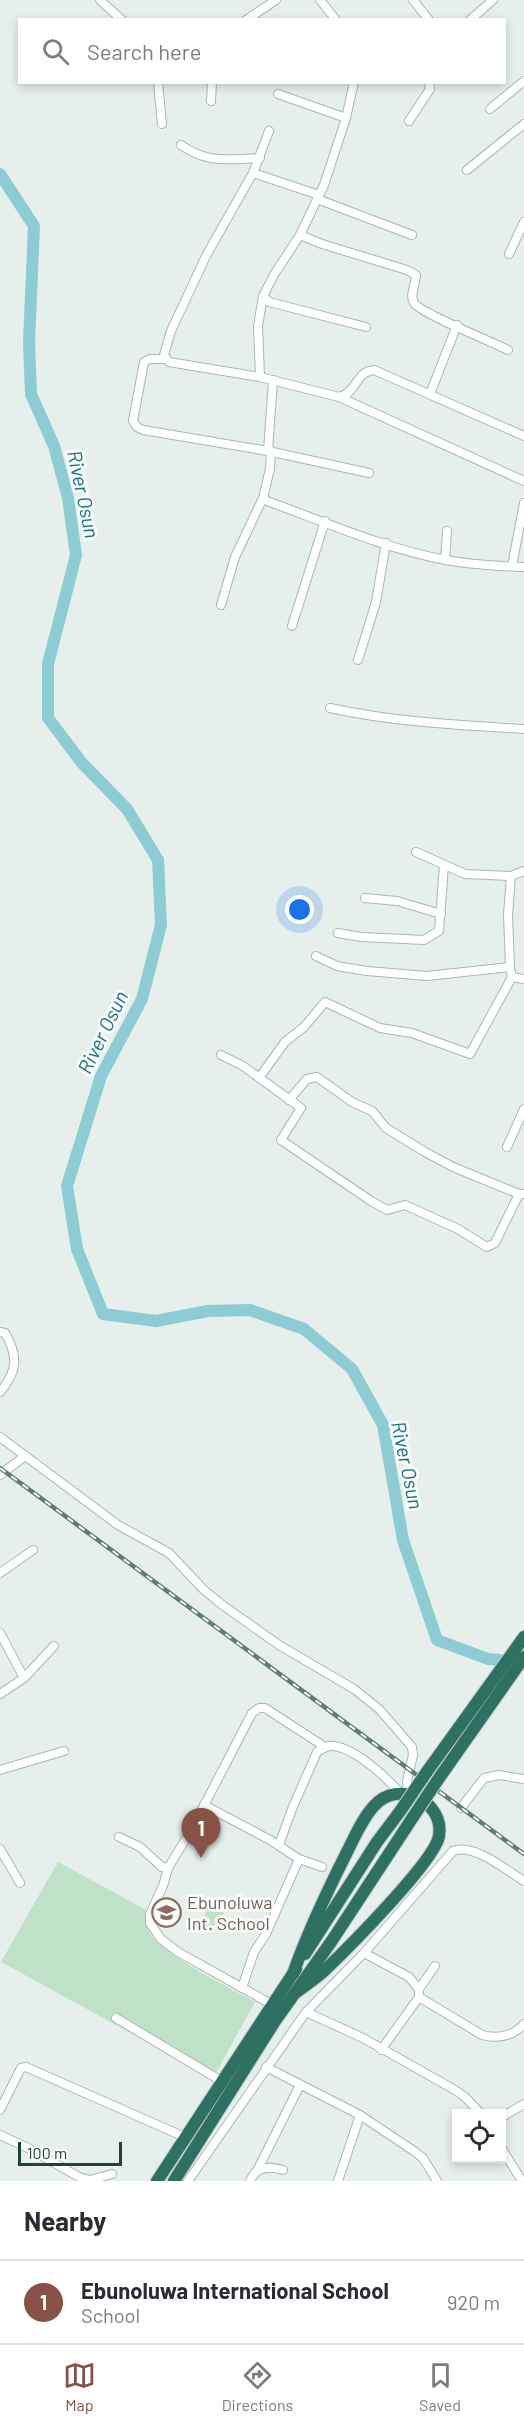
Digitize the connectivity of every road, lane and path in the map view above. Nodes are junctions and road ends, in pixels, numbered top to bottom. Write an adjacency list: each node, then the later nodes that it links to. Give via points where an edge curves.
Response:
1 (100, 0): 6 (street)
2 (276, 0): 7 (street)
3 (320, 0): 8 (street)
4 (412, 0): 9 (street)
5 (493, 0): 10 (street)
6 (119, 18)
7 (249, 18)
8 (334, 18)
9 (427, 18)
10 (472, 18)
11 (524, 81): 18 (street)
12 (158, 84): 21 (street)
13 (212, 84): 17 (street)
14 (354, 84): 19 (street)
15 (429, 84): 20 (street)
16 (278, 94): 19 (street)
17 (211, 101)
18 (490, 109)
19 (346, 118): 28 (street)
20 (410, 121)
21 (162, 124)
22 (524, 124): 26 (street)
23 (269, 131): 25 (street)
24 (181, 145): 25 (street, via 194,154 213,159)
25 (260, 158): 27 (street)
26 (467, 170)
27 (253, 173): 28 (street); 37 (street, via 206,256 171,331)
28 (318, 197): 30 (street); 31 (street)
29 (524, 222): 32 (street)
30 (300, 235): 33 (street); 34 (street, via 416,275 413,302 437,318)
31 (412, 236)
32 (509, 254)
33 (263, 296): 35 (street, via 270,302); 38 (street, via 258,326)
34 (457, 325): 36 (street); 40 (street)
35 (366, 327)
36 (508, 350)
37 (165, 359): 38 (street); 43 (street, via 144,362 133,421 137,427)
38 (260, 377): 39 (street)
39 (273, 380): 41 (street); 43 (street)
40 (430, 394): 41 (street, via 367,370 348,394); 42 (street)
41 (339, 397): 45 (street)
42 (524, 436)
43 (269, 451): 44 (street); 46 (street, via 270,469)
44 (369, 473)
45 (524, 481)
46 (263, 498): 48 (street); 54 (street, via 235,557)
47 (524, 503): 52 (street)
48 (325, 521): 50 (street); 55 (street)
49 (447, 531): 51 (street)
50 (386, 543): 51 (street); 56 (street, via 376,602)
51 (445, 560): 52 (street)
52 (512, 566): 53 (street)
53 (524, 567)
54 (221, 606)
55 (292, 626)
56 (358, 660)
57 (330, 708): 58 (street, via 446,725)
58 (524, 729)
59 (416, 852): 60 (street)
60 (444, 865): 62 (street, via 465,874); 64 (street)
61 (524, 871): 62 (street)
62 (511, 876): 67 (street)
63 (365, 898): 64 (street, via 397,901)
64 (441, 914): 65 (street, via 439,931 424,940)
65 (338, 933)
66 (316, 956): 67 (street, via 337,966 427,976)
67 (510, 967): 68 (street)
68 (512, 977): 69 (street); 71 (street, via 470,1054 412,1033 380,1028 325,1002 285,1042)
69 (524, 979)
70 (221, 1055): 71 (street)
71 (259, 1078): 72 (street)
72 (289, 1100): 75 (street, via 307,1078 317,1077 425,1152); 75 (street, via 301,1108 281,1140 387,1210 405,1205 487,1247 495,1243)
73 (524, 1109): 74 (street)
74 (507, 1147)
75 (522, 1194)
76 (0, 1332): 77 (street, via 9,1340 15,1370)
77 (0, 1392)
78 (0, 1437): 79 (street)
79 (25, 1456): 80 (street); 94 (street, via 118,1525 169,1553 221,1604 379,1709 412,1747)
80 (0, 1475)
81 (33, 1550): 82 (street)
82 (0, 1573)
83 (0, 1633): 87 (street)
84 (524, 1637): 89 (highway)
85 (54, 1646): 87 (street)
86 (524, 1657): 89 (highway)
87 (24, 1678): 88 (street)
88 (0, 1694)
89 (490, 1696): 109 (highway, bridge, via 426,1773); 111 (highway, bridge)
90 (325, 1747): 94 (street, via 345,1749); 95 (street, via 265,1708 259,1708 252,1713); 98 (street, via 317,1752)
91 (64, 1751): 92 (street)
92 (0, 1770)
93 (524, 1779): 96 (street, via 499,1775 484,1778)
94 (404, 1793): 100 (highway, via 431,1807 438,1822 439,1836); 109 (highway, via 390,1794 374,1805 356,1834)
95 (204, 1805): 98 (street); 103 (street)
96 (461, 1808)
97 (119, 1837): 103 (street)
98 (279, 1845): 101 (street)
99 (0, 1849): 105 (street)
100 (429, 1857): 106 (street); 111 (highway, via 322,1972)
101 (299, 1859): 102 (street); 110 (street, via 254,1952)
102 (322, 1867)
103 (168, 1868): 110 (street, via 150,1914 154,1931 178,1952)
104 (524, 1881): 106 (street, via 481,1854 460,1849 453,1851)
105 (20, 1883)
106 (422, 1887): 107 (street)
107 (364, 1953): 112 (street, via 409,1977); 114 (street)
108 (435, 1966): 112 (street)
109 (292, 1974): 113 (highway)
110 (242, 1988): 113 (street)
111 (295, 1993): 133 (highway)
112 (419, 1993): 116 (street, via 482,2035 513,2033); 117 (street)
113 (273, 2005): 119 (highway)
114 (306, 2012): 117 (street); 118 (street)
115 (116, 2018): 119 (street)
116 (524, 2024)
117 (381, 2050): 122 (street, via 465,2097)
118 (266, 2067): 120 (street); 134 (street)
119 (223, 2082): 127 (highway)
120 (300, 2085): 125 (street); 130 (street)
121 (524, 2104): 124 (street)
122 (476, 2109)
123 (0, 2110): 127 (street, via 21,2068 26,2067)
124 (506, 2114)
125 (360, 2115): 136 (street); 137 (street, via 423,2158)
126 (0, 2135): 131 (street, via 79,2177 90,2180)
127 (187, 2138): 132 (highway)
128 (506, 2157): 138 (street)
129 (283, 2170): 130 (street, via 272,2166)
130 (257, 2171): 135 (street)
131 (111, 2174)
132 (157, 2181)
133 (174, 2181)
134 (188, 2181)
135 (250, 2181)
136 (338, 2181)
137 (437, 2181)
138 (522, 2181)

